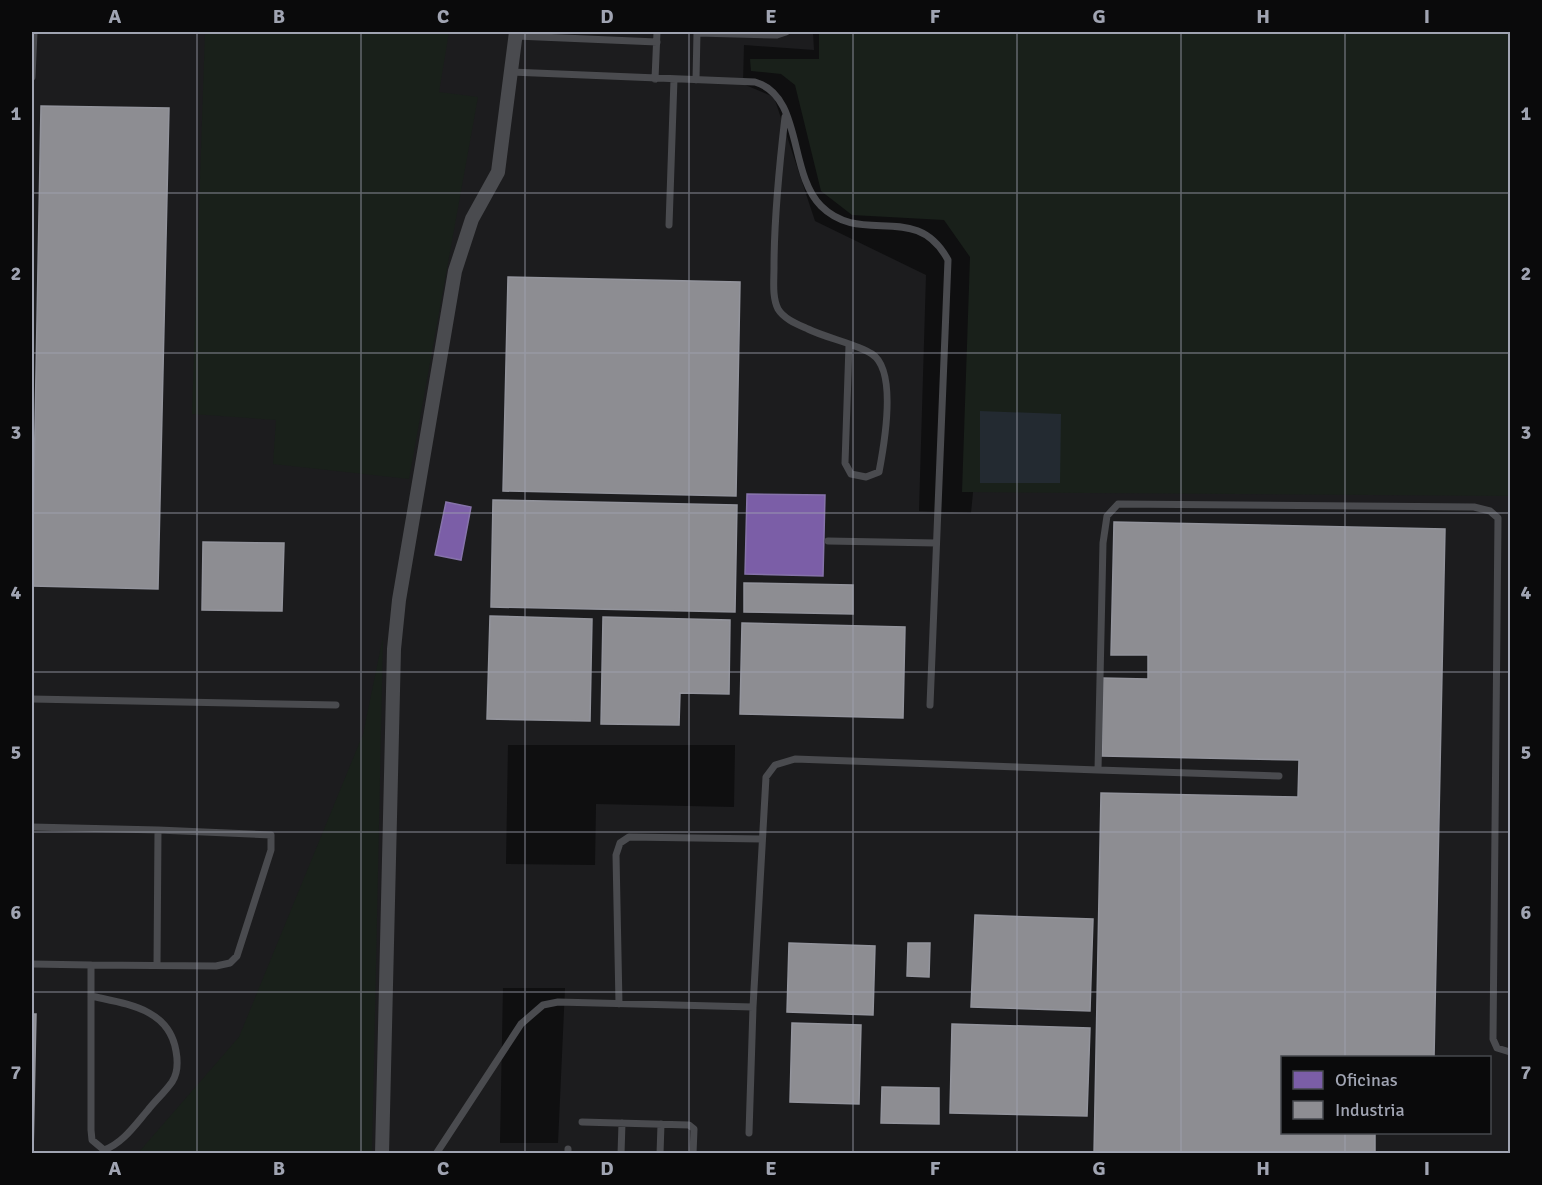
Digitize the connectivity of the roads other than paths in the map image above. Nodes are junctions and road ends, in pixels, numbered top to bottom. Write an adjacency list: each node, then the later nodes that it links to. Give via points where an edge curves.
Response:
1 (34, 32): 8 (lane)
2 (657, 32): 9 (lane)
3 (697, 32): 4 (lane); 14 (lane)
4 (718, 32): 6 (lane)
5 (786, 32): 6 (lane)
6 (759, 33)
7 (516, 34): 9 (lane); 10 (street)
8 (33, 40): 11 (lane)
9 (657, 42): 12 (lane)
10 (511, 72): 12 (lane); 39 (street, via 498,172 472,219 455,272 399,600 394,649)
11 (32, 77)
12 (655, 79): 13 (lane)
13 (674, 80): 14 (lane); 16 (lane)
14 (696, 80): 15 (lane, via 766,85 779,96)
15 (786, 115): 17 (lane, via 774,211 774,295 778,309 790,321); 19 (lane, via 807,185 820,206 841,221 920,230 934,239 948,260)
16 (669, 225)
17 (849, 345): 17 (lane, via 873,354 887,380 879,472 866,477 851,474 845,464)
18 (828, 541): 19 (lane)
19 (936, 543): 22 (lane)
20 (32, 699): 21 (lane)
21 (336, 705)
22 (930, 705)
23 (1098, 770): 24 (lane); 27 (lane, via 784,761 769,770 766,777); 34 (lane, via 1104,522 1113,507 1474,507 1490,511 1498,518 1493,1039 1497,1048)
24 (1279, 776)
25 (32, 827): 26 (lane)
26 (158, 830): 30 (lane); 30 (lane, via 267,832 272,838 237,956 230,963 216,966)
27 (762, 839): 32 (lane, via 629,837 620,843 616,855); 33 (lane)
28 (32, 964): 29 (lane)
29 (91, 964): 30 (lane); 31 (lane)
30 (157, 965)
31 (91, 996): 31 (lane, via 146,1010 157,1017 173,1038 177,1053 178,1066 172,1082 122,1140 104,1150 92,1140 91,1130)
32 (619, 1004): 33 (lane); 40 (lane, via 558,1002 538,1009 522,1024)
33 (753, 1007): 38 (lane)
34 (1510, 1052)
35 (582, 1122): 36 (lane)
36 (622, 1123): 37 (lane); 41 (lane)
37 (661, 1124): 42 (lane); 43 (lane, via 693,1127)
38 (749, 1133)
39 (382, 1154)
40 (436, 1154)
41 (621, 1154)
42 (660, 1154)
43 (693, 1154)

